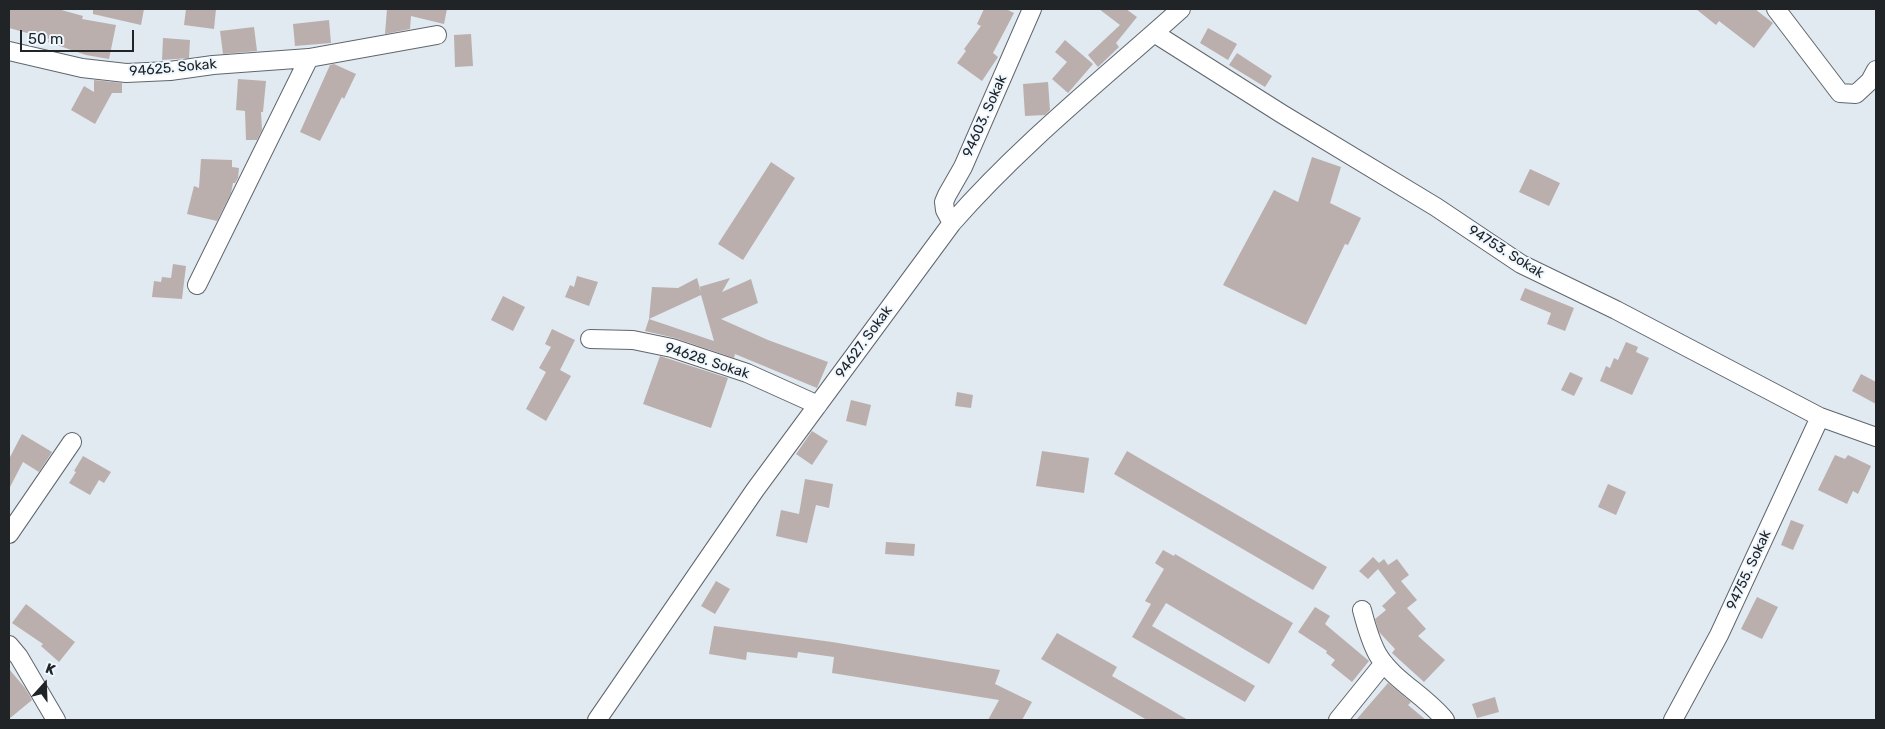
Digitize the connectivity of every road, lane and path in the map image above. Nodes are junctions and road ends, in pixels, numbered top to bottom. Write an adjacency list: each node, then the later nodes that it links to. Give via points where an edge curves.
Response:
1 (1032, 9): 9 (street, 94603. Sokak, via 963,167 946,194 945,210)
2 (1181, 9): 4 (street, 94627. Sokak)
3 (1776, 9): 8 (street, via 1840,93 1856,94)
4 (1154, 33): 9 (street, 94627. Sokak, via 1044,130 977,194); 13 (street, 94753. Sokak, via 1436,207 1521,264)
5 (437, 35): 7 (street, 94625. Sokak)
6 (9, 51): 7 (street, 94625. Sokak, via 82,68 126,73)
7 (309, 58): 10 (street)
8 (1876, 70)
9 (952, 223): 12 (street, 94627. Sokak)
10 (197, 285)
11 (590, 339): 12 (street, 94628. Sokak, via 633,340 672,348 747,373)
12 (818, 405): 21 (street, 94627. Sokak, via 755,490)
13 (1820, 417): 14 (street, 94753. Sokak); 24 (street, 94755. Sokak, via 1719,635)
14 (1876, 437)
15 (72, 442): 16 (street)
16 (9, 534)
17 (1362, 610): 19 (street, via 1371,641)
18 (9, 645): 20 (street)
19 (1384, 663): 22 (street); 23 (street)
20 (56, 720)
21 (597, 720)
22 (1338, 720)
23 (1446, 720)
24 (1673, 720)

